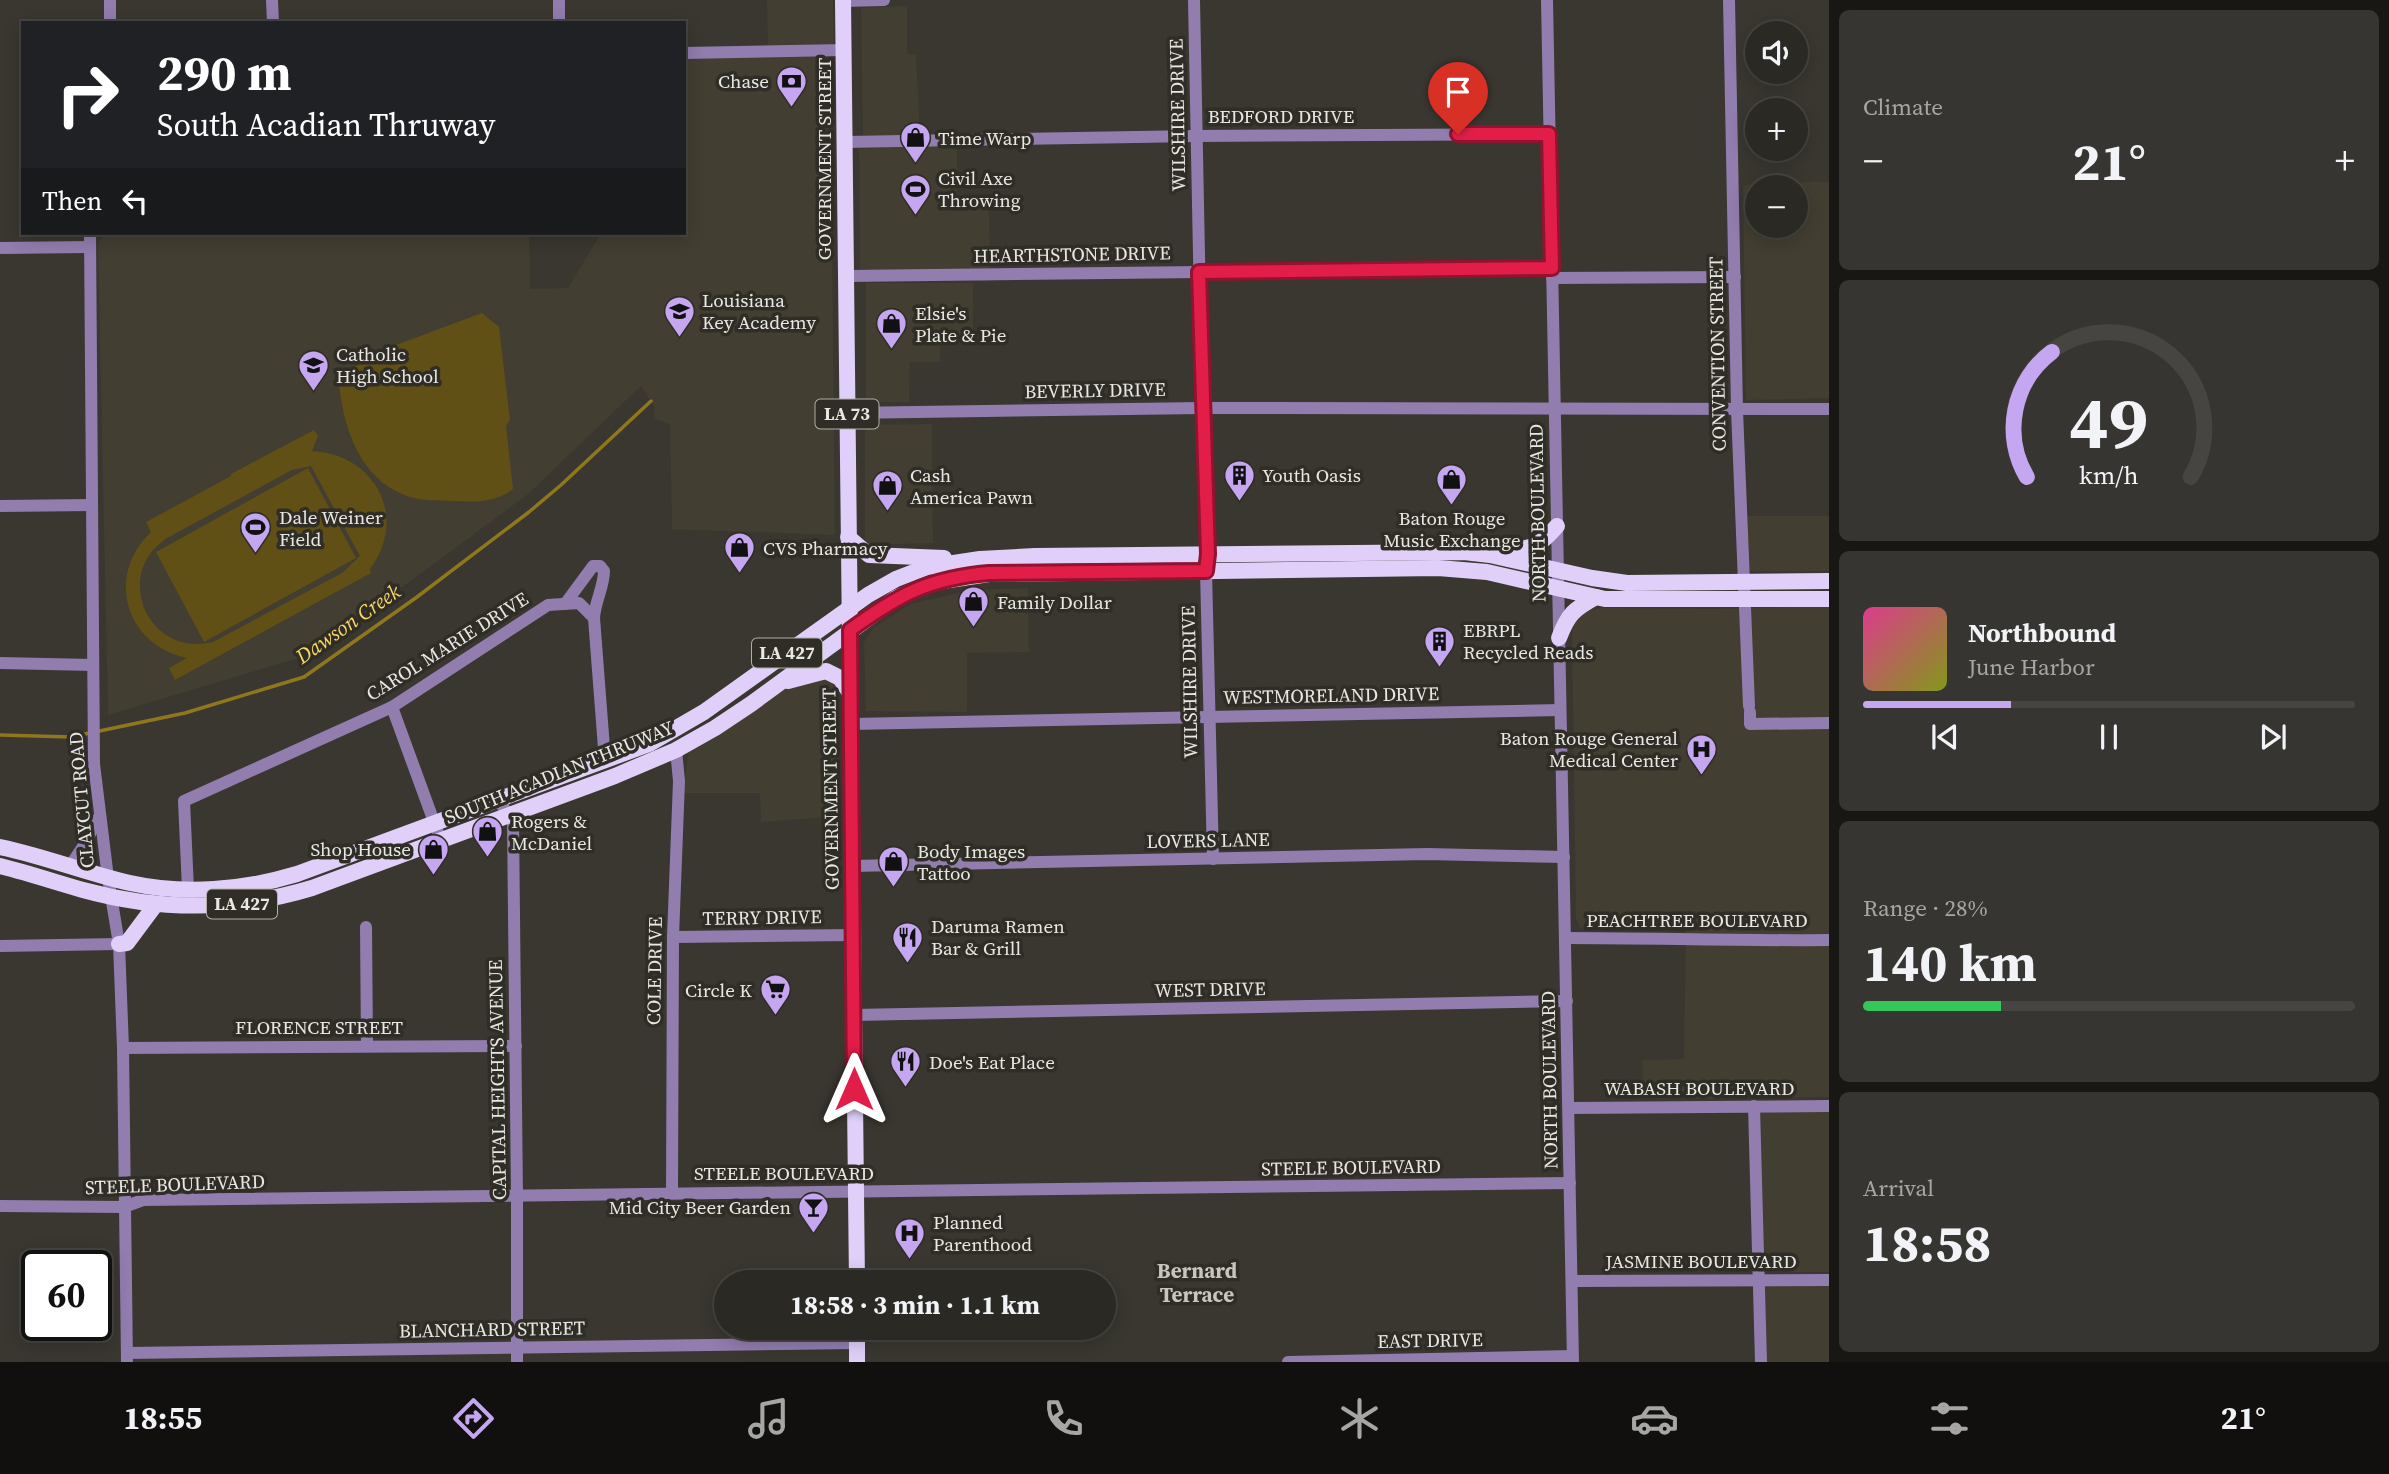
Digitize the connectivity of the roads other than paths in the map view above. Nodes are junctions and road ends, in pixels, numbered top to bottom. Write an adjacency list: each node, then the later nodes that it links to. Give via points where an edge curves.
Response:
1 (110, 0): 9 (street)
2 (272, 0): 10 (street)
3 (559, 0): 11 (street)
4 (843, 0): 5 (street); 12 (main road, GOVERNMENT STREET / LA 73)
5 (884, 0)
6 (1194, 0): 15 (street, WILSHIRE DRIVE)
7 (1547, 0): 14 (street, NORTH BOULEVARD)
8 (1730, 0): 23 (street, CONVENTION STREET)
9 (110, 21)
10 (273, 21)
11 (559, 21)
12 (844, 50): 13 (street); 16 (main road, GOVERNMENT STREET / LA 73)
13 (686, 53)
14 (1549, 134): 15 (street, BEDFORD DRIVE); 21 (street, NORTH BOULEVARD)
15 (1196, 136): 16 (street, BEDFORD DRIVE); 20 (street, WILSHIRE DRIVE)
16 (845, 142): 22 (main road, GOVERNMENT STREET / LA 73)
17 (90, 235): 18 (street, CLAYCUT ROAD)
18 (89, 247): 19 (street); 29 (street, CLAYCUT ROAD)
19 (0, 248)
20 (1199, 272): 21 (street, HEARTHSTONE DRIVE); 22 (street, HEARTHSTONE DRIVE); 25 (street, WILSHIRE DRIVE)
21 (1552, 273): 23 (street, HEARTHSTONE DRIVE); 24 (street, NORTH BOULEVARD)
22 (846, 276): 28 (main road, GOVERNMENT STREET / LA 73)
23 (1735, 277): 27 (street, CONVENTION STREET)
24 (1554, 407): 25 (street, BEVERLY DRIVE); 27 (street, BEVERLY DRIVE); 31 (street, NORTH BOULEVARD)
25 (1202, 408): 28 (street, BEVERLY DRIVE); 33 (street, WILSHIRE DRIVE)
26 (1829, 409): 27 (street, BEVERLY DRIVE)
27 (1737, 410): 40 (street, CONVENTION STREET)
28 (847, 414): 32 (main road, GOVERNMENT STREET / LA 73)
29 (92, 505): 30 (street); 49 (street, CLAYCUT ROAD)
30 (0, 506)
31 (1557, 526): 34 (main road, via 1540,544 1515,549); 36 (street, NORTH BOULEVARD)
32 (848, 537): 35 (main road, via 869,555 939,556); 44 (main road, GOVERNMENT STREET / LA 73)
33 (1208, 554): 34 (main road, SOUTH ACADIAN THRUWAY / LA 427, via 1464,552); 35 (main road, SOUTH ACADIAN THRUWAY / LA 427); 37 (street, WILSHIRE DRIVE)
34 (1509, 559): 36 (main road, SOUTH ACADIAN THRUWAY / LA 427)
35 (953, 561): 44 (main road, SOUTH ACADIAN THRUWAY / LA 427, via 905,575)
36 (1558, 569): 39 (street, NORTH BOULEVARD); 40 (main road, SOUTH ACADIAN THRUWAY, via 1627,583)
37 (1206, 571): 39 (main road, SOUTH ACADIAN THRUWAY, via 1449,569 1487,572); 46 (main road, SOUTH ACADIAN THRUWAY, via 964,576 910,591); 54 (street, WILSHIRE DRIVE)
38 (1829, 581): 40 (main road)
39 (1558, 589): 41 (main road, SOUTH ACADIAN THRUWAY); 47 (street, NORTH BOULEVARD)
40 (1744, 592): 41 (main road, SOUTH ACADIAN THRUWAY, via 1638,600); 42 (main road); 55 (street, CONVENTION STREET, via 1750,714)
41 (1597, 597): 47 (main road, via 1575,608)
42 (1829, 599)
43 (565, 604): 45 (street, CAROL MARIE DRIVE, via 579,603); 45 (street, via 587,572 600,566 604,579); 52 (street, CAROL MARIE DRIVE, via 548,605)
44 (849, 608): 46 (main road, GOVERNMENT STREET / LA 73); 58 (main road, SOUTH ACADIAN THRUWAY / LA 427, via 705,712 649,744)
45 (594, 618): 58 (street)
46 (850, 630): 50 (main road, SOUTH ACADIAN THRUWAY / LA 427); 51 (main road, GOVERNMENT STREET / LA 73)
47 (1559, 638): 53 (street, NORTH BOULEVARD)
48 (0, 663): 49 (street)
49 (93, 665): 61 (street, CLAYCUT ROAD)
50 (775, 685): 51 (main road, via 826,671 836,675); 57 (main road, SOUTH ACADIAN THRUWAY / LA 427)
51 (850, 693): 56 (main road, GOVERNMENT STREET / LA 73)
52 (392, 707): 62 (street); 71 (street, CAROL MARIE DRIVE, via 184,801)
53 (1560, 710): 54 (street, WESTMORELAND DRIVE); 65 (street, NORTH BOULEVARD)
54 (1209, 717): 56 (street, WESTMORELAND DRIVE); 66 (street, WILSHIRE DRIVE)
55 (1829, 723)
56 (851, 724): 69 (main road, GOVERNMENT STREET / LA 73)
57 (676, 750): 60 (main road, SOUTH ACADIAN THRUWAY / LA 427); 76 (street, COLE DRIVE)
58 (606, 761): 59 (main road, SOUTH ACADIAN THRUWAY / LA 427)
59 (499, 801): 60 (street, CAPITAL HEIGHTS AVENUE); 62 (main road, SOUTH ACADIAN THRUWAY / LA 427)
60 (509, 815): 63 (main road, SOUTH ACADIAN THRUWAY / LA 427); 84 (street, CAPITAL HEIGHTS AVENUE, via 513,821)
61 (99, 817): 68 (street); 70 (street, CLAYCUT ROAD)
62 (435, 824): 63 (street); 71 (main road, SOUTH ACADIAN THRUWAY / LA 427, via 277,880)
63 (441, 841): 73 (main road, SOUTH ACADIAN THRUWAY / LA 427, via 273,899 209,906)
64 (0, 847): 68 (main road, SOUTH ACADIAN THRUWAY / LA 427)
65 (1564, 857): 66 (street, LOVERS LANE, via 1427,854); 77 (street, NORTH BOULEVARD)
66 (1213, 859): 69 (street, LOVERS LANE)
67 (0, 866): 72 (main road, SOUTH ACADIAN THRUWAY / LA 427)
68 (70, 866): 70 (main road, SOUTH ACADIAN THRUWAY / LA 427)
69 (852, 866): 75 (main road, GOVERNMENT STREET / LA 73)
70 (108, 878): 71 (main road, SOUTH ACADIAN THRUWAY / LA 427); 72 (street, CLAYCUT ROAD)
71 (188, 889)
72 (111, 896): 73 (main road, SOUTH ACADIAN THRUWAY / LA 427); 79 (street, CLAYCUT ROAD)
73 (156, 904): 79 (main road, via 127,943)
74 (366, 928): 83 (street)
75 (853, 934): 76 (street, TERRY DRIVE); 82 (main road, GOVERNMENT STREET / LA 73)
76 (673, 937): 90 (street, COLE DRIVE)
77 (1566, 938): 78 (street, PEACHTREE BOULEVARD); 81 (street, NORTH BOULEVARD)
78 (1829, 940)
79 (119, 944): 80 (street); 85 (street, CLAYCUT ROAD)
80 (0, 946)
81 (1567, 1001): 82 (street, WEST DRIVE); 88 (street, NORTH BOULEVARD)
82 (854, 1015): 91 (main road, GOVERNMENT STREET / LA 73)
83 (367, 1046): 84 (street, FLORENCE STREET); 85 (street, FLORENCE STREET)
84 (516, 1046): 92 (street, CAPITAL HEIGHTS AVENUE)
85 (123, 1048): 94 (street, CLAYCUT ROAD)
86 (1754, 1106): 87 (street, WABASH BOULEVARD); 88 (street, WABASH BOULEVARD); 96 (street)
87 (1829, 1106)
88 (1569, 1108): 89 (street, NORTH BOULEVARD)
89 (1570, 1183): 91 (street, STEELE BOULEVARD); 98 (street, NORTH BOULEVARD)
90 (672, 1193): 91 (street, STEELE BOULEVARD); 92 (street, STEELE BOULEVARD)
91 (855, 1193): 95 (main road, GOVERNMENT STREET / LA 73)
92 (517, 1197): 94 (street, STEELE BOULEVARD, via 143,1200); 101 (street, CAPITAL HEIGHTS AVENUE)
93 (0, 1206): 94 (street, STEELE BOULEVARD)
94 (124, 1207): 102 (street, CLAYCUT ROAD)
95 (857, 1270)
96 (1759, 1280): 97 (street, JASMINE BOULEVARD); 98 (street, JASMINE BOULEVARD); 107 (street)
97 (1829, 1280)
98 (1572, 1281): 103 (street, NORTH BOULEVARD)
99 (744, 1340): 101 (street, BLANCHARD STREET)
100 (857, 1340): 105 (main road)
101 (517, 1348): 102 (street, BLANCHARD STREET); 104 (street, CAPITAL HEIGHTS AVENUE)
102 (127, 1357)
103 (1572, 1359): 106 (street, EAST DRIVE)
104 (517, 1362)
105 (857, 1362)
106 (1288, 1362)
107 (1760, 1362)

